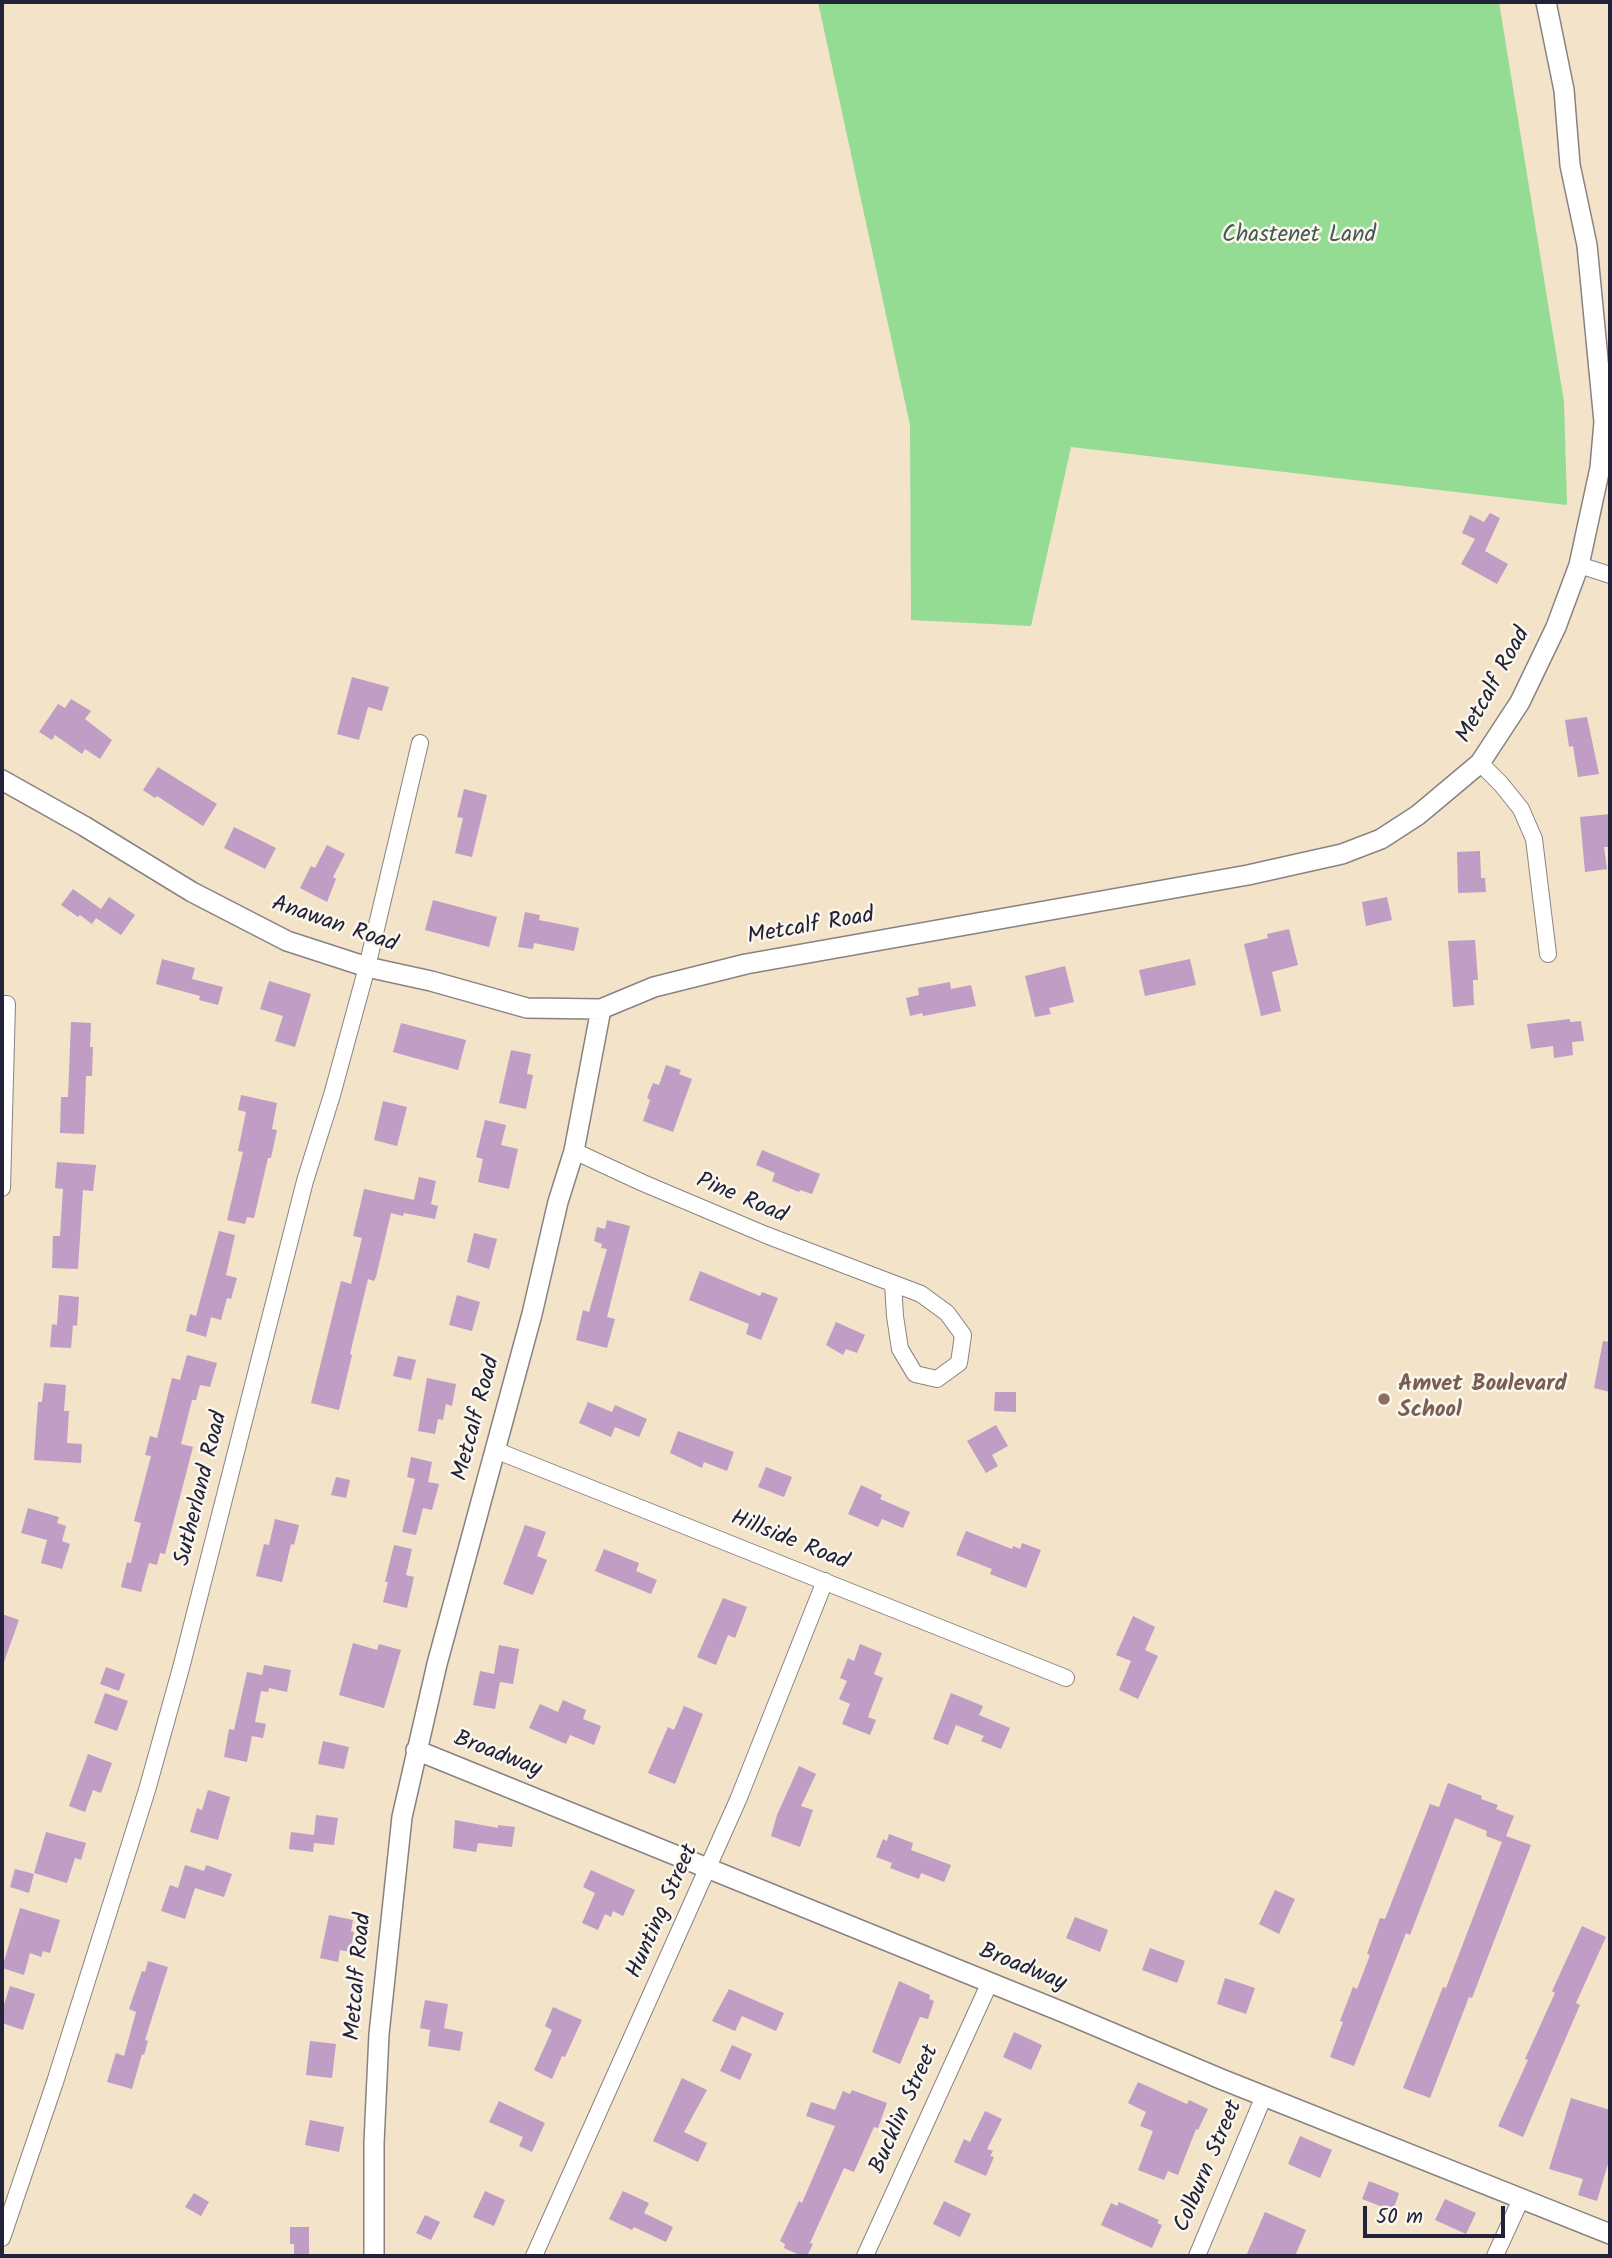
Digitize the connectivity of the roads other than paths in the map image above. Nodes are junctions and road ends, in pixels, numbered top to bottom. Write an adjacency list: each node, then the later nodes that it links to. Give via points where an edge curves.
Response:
1 (1546, 2): 2 (street, Metcalf Road, via 1587,245 1604,422 1600,468)
2 (1579, 565): 3 (street); 5 (street, Metcalf Road, via 1534,674)
3 (1610, 575)
4 (419, 743): 8 (street, Sutherland Road)
5 (1480, 763): 7 (street, via 1521,809 1534,839); 10 (street, Metcalf Road, via 1409,821 1381,839 1342,854 1248,876 746,964 654,987)
6 (2, 780): 8 (street, Anawan Road, via 233,915 287,941)
7 (1548, 954)
8 (367, 967): 10 (street, Anawan Road, via 527,1008); 23 (street, Sutherland Road, via 305,1181 147,1790)
9 (4, 1004): 12 (street)
10 (601, 1009): 11 (street, Metcalf Road)
11 (574, 1151): 13 (street, Pine Road, via 766,1235); 14 (street, Metcalf Road)
12 (2, 1188)
13 (893, 1284): 13 (street, Pine Road, via 920,1294 947,1313 963,1335 960,1363 937,1379 915,1374 901,1349)
14 (495, 1450): 15 (street, Hillside Road); 17 (street, Metcalf Road)
15 (825, 1581): 16 (street, Hillside Road); 18 (street, Hunting Street)
16 (1066, 1678)
17 (416, 1750): 18 (street, Broadway); 24 (street, Metcalf Road, via 402,1817 379,2034)
18 (708, 1867): 19 (street, Broadway); 25 (street, Hunting Street)
19 (990, 1982): 20 (street, Broadway); 26 (street, Bucklin Street)
20 (1264, 2096): 21 (street, Broadway); 27 (street, Colburn Street)
21 (1521, 2199): 22 (street, Broadway); 28 (street)
22 (1610, 2234)
23 (2, 2238)
24 (374, 2256)
25 (534, 2256)
26 (865, 2256)
27 (1197, 2256)
28 (1495, 2256)

